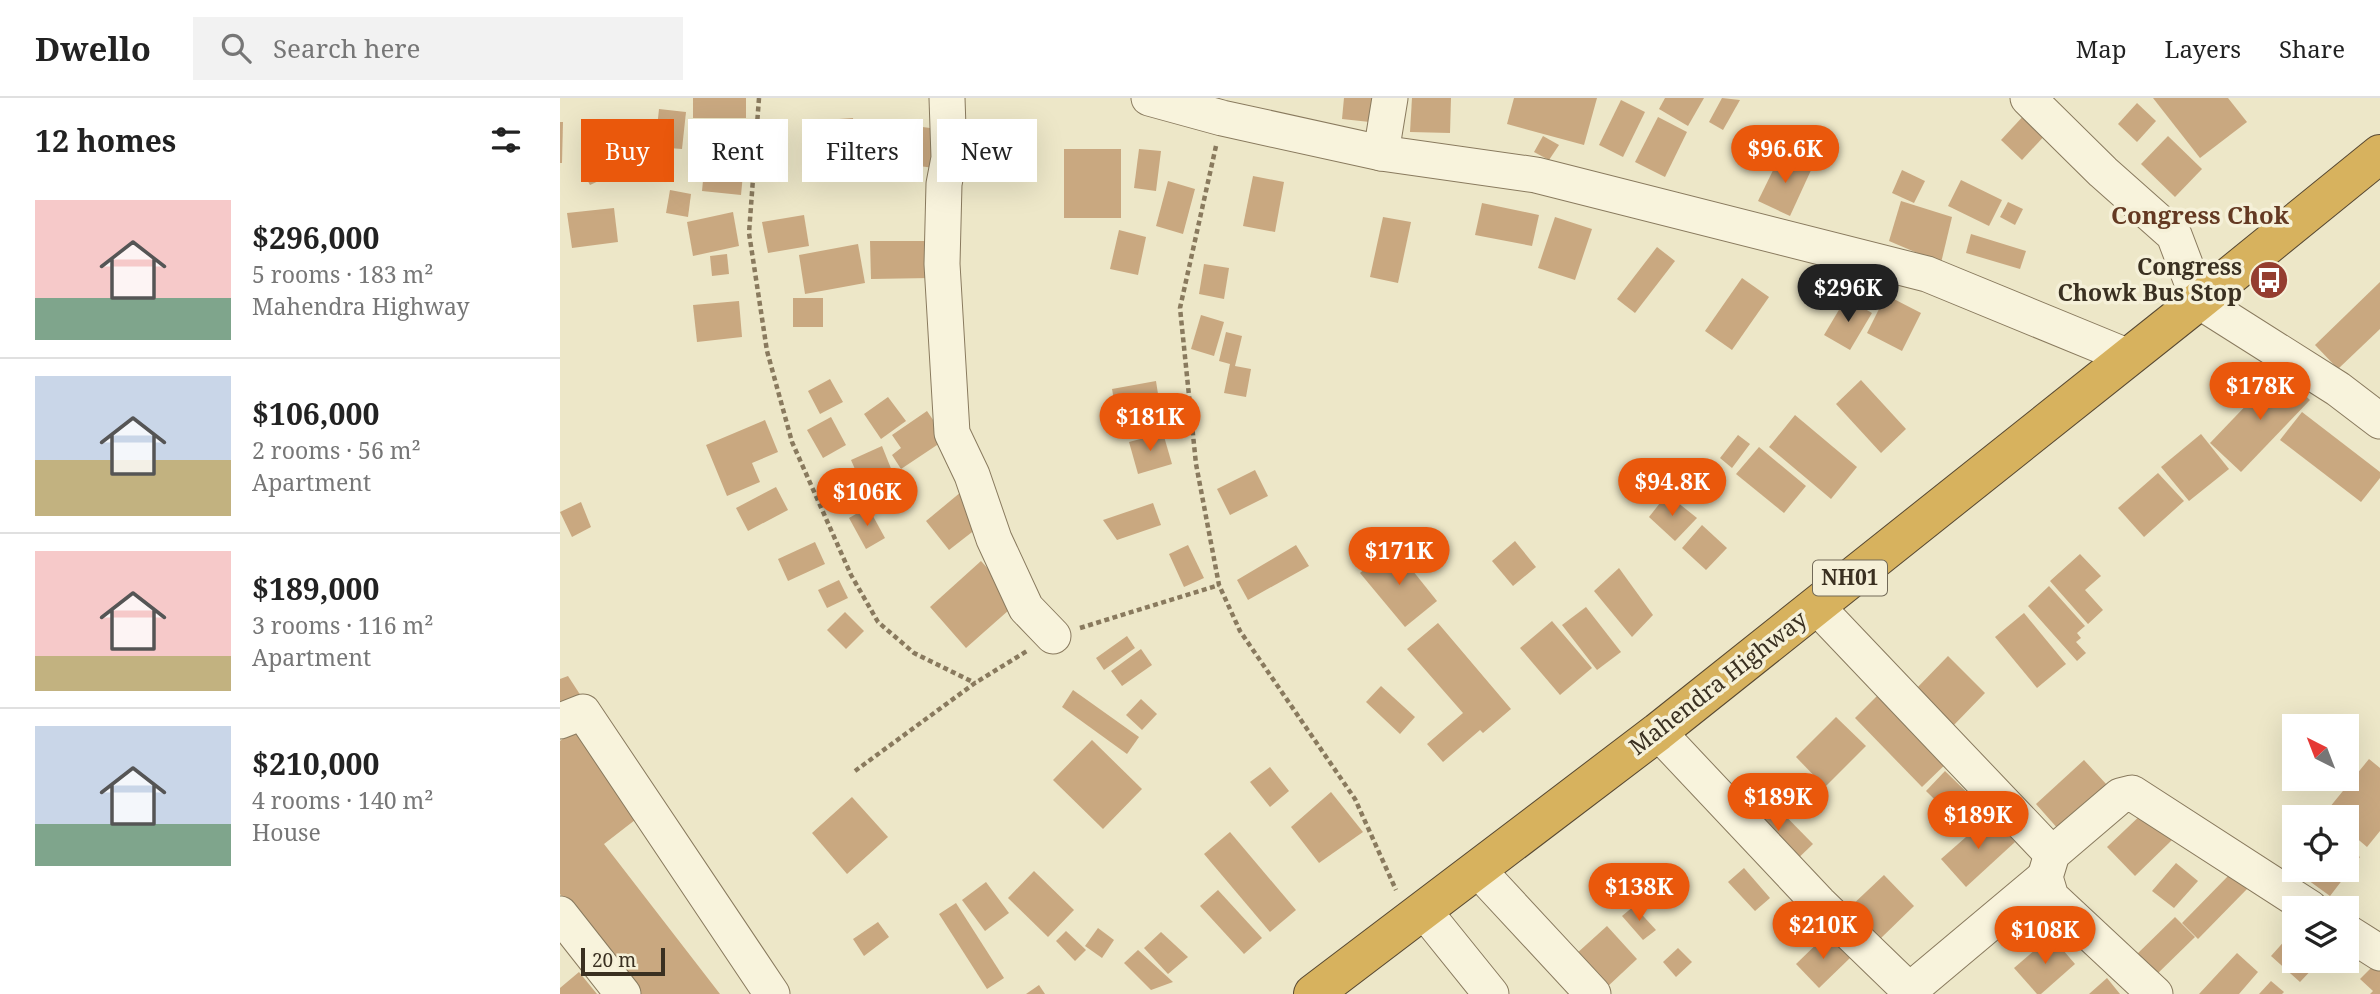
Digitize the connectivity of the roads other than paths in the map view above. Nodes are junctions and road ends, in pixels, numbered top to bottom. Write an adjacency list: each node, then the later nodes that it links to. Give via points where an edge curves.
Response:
1 (947, 98): 12 (street, via 949,158 942,264 952,433 1026,607)
2 (1149, 98): 5 (street)
3 (1390, 98): 6 (street)
4 (2028, 98): 8 (street, via 2174,235)
5 (1223, 108): 6 (street)
6 (1381, 153): 9 (street, via 1536,175 1927,274)
7 (2380, 154): 8 (highway, Mahendra Highway / NH01)
8 (2199, 301): 9 (highway, Mahendra Highway / NH01); 10 (street)
9 (2129, 357): 11 (highway, Mahendra Highway / NH01)
10 (2380, 421)
11 (1816, 606): 14 (highway, Mahendra Highway / NH01); 15 (street)
12 (1053, 636)
13 (560, 721): 22 (street, via 583,712)
14 (1658, 732): 16 (highway, Mahendra Highway / NH01); 20 (street, via 1819,903)
15 (2049, 865): 17 (street, via 2120,796 2132,793); 20 (street); 26 (street, via 2051,897)
16 (1477, 869): 19 (highway, Mahendra Highway / NH01); 25 (street)
17 (2291, 896)
18 (560, 914): 21 (street)
19 (1414, 919): 23 (highway, Mahendra Highway / NH01); 24 (street)
20 (1911, 992)
21 (623, 994)
22 (772, 994)
23 (1313, 994)
24 (1490, 994)
25 (1593, 994)
26 (2155, 994)

